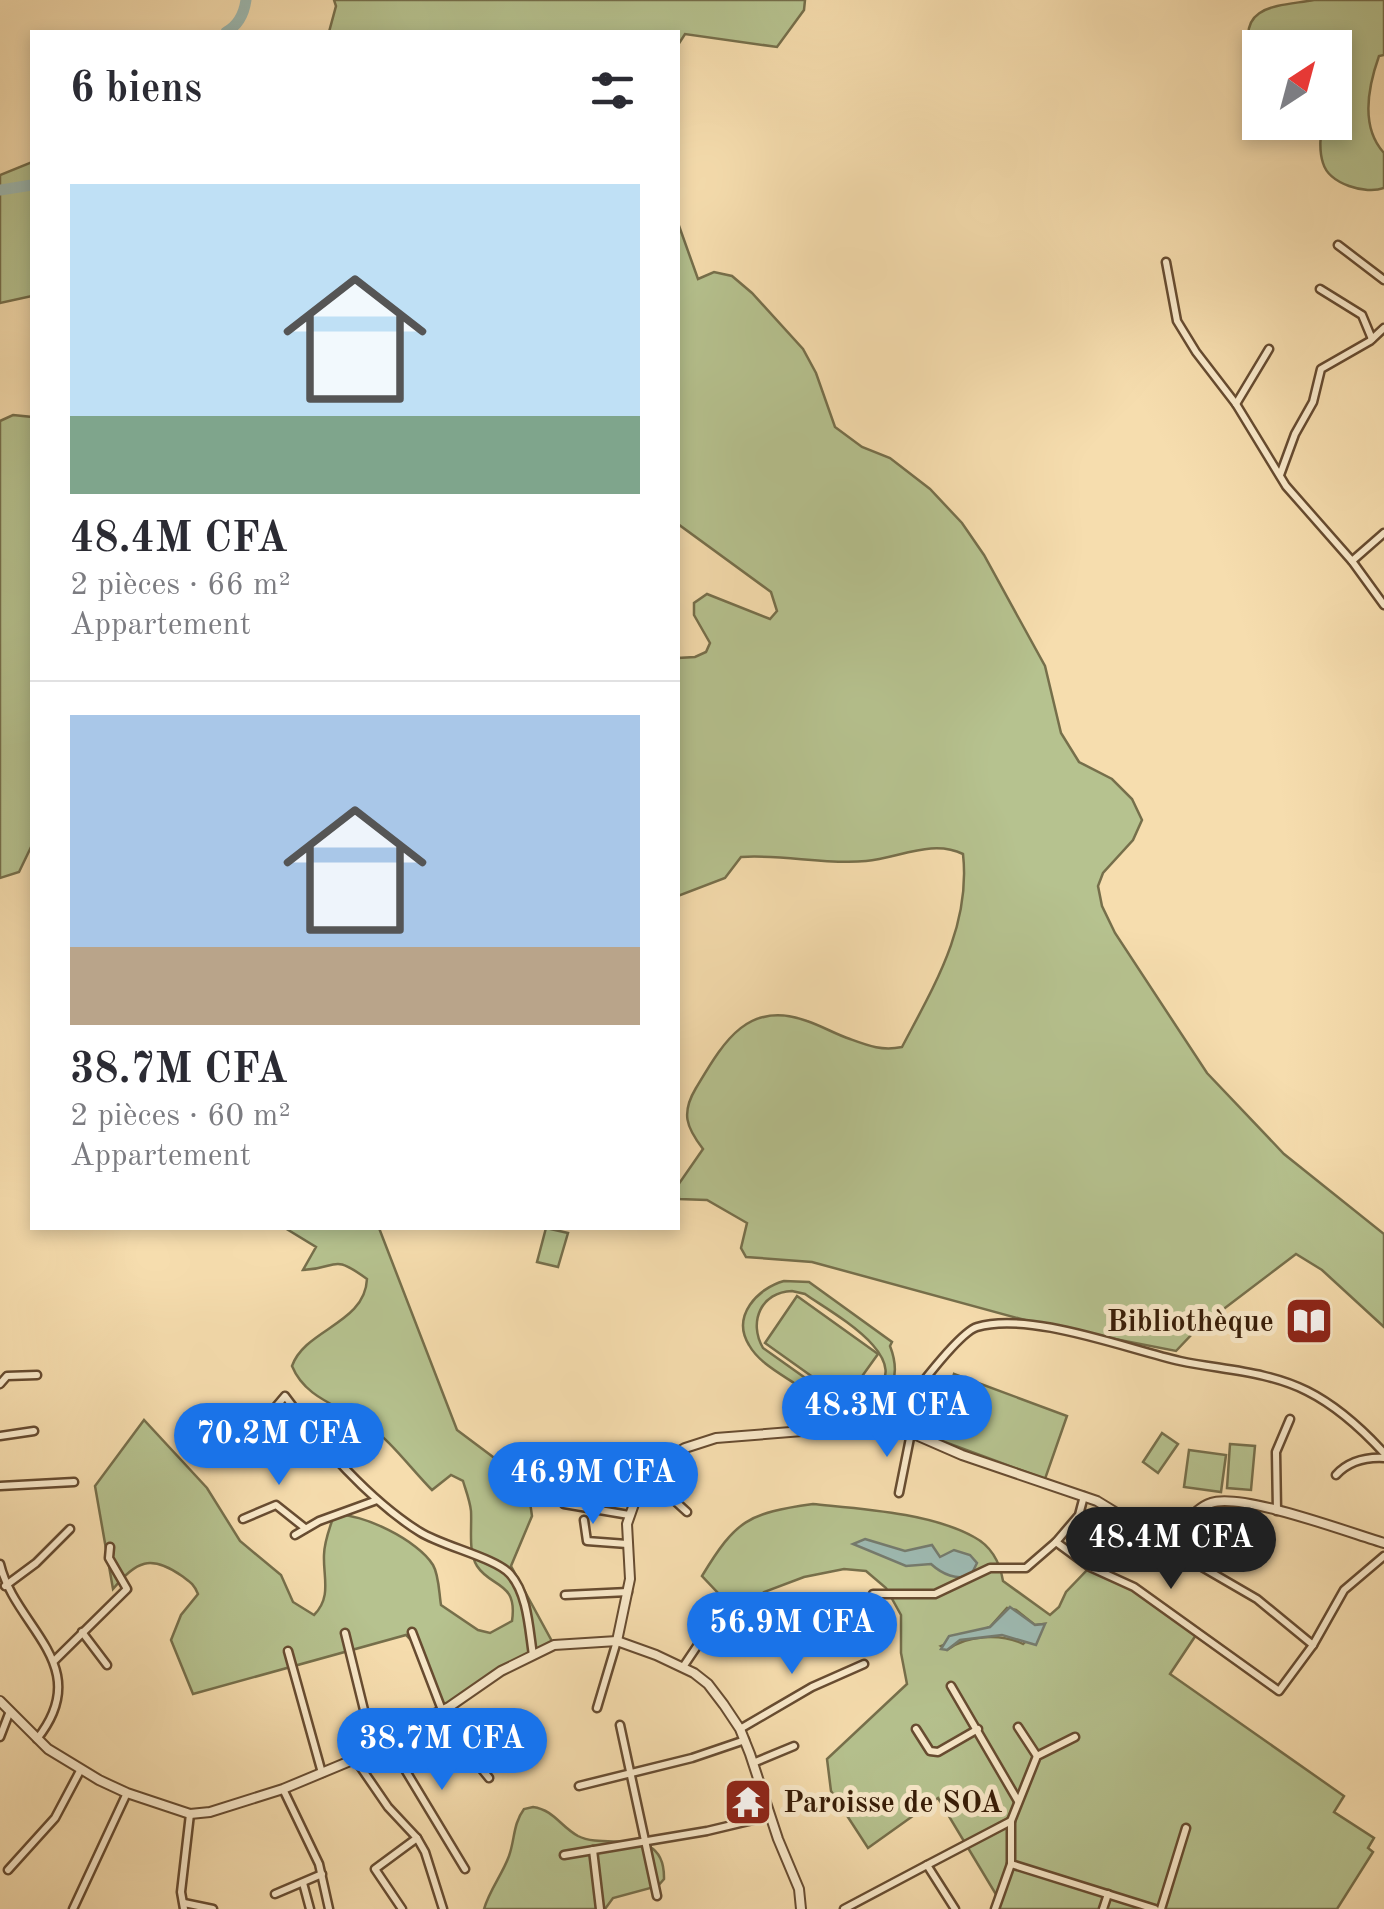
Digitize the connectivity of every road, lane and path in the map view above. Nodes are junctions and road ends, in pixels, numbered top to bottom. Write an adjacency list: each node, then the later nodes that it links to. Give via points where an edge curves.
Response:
1 (1338, 245): 3 (street)
2 (1166, 262): 8 (street, via 1178,321)
3 (1384, 280)
4 (1320, 289): 6 (street, via 1362,314)
5 (1384, 328): 6 (street)
6 (1372, 338): 9 (street, via 1320,369)
7 (1270, 350): 8 (street)
8 (1236, 404): 9 (street)
9 (1280, 477): 11 (street)
10 (1384, 533): 11 (street)
11 (1352, 561): 12 (street)
12 (1384, 605)
13 (37, 1374): 14 (street, via 7,1376)
14 (0, 1384)
15 (1290, 1419): 30 (street, via 1276,1452)
16 (262, 1422): 28 (street, via 284,1396)
17 (890, 1424): 19 (street); 21 (street, via 969,1330 996,1324 1286,1382 1335,1408); 23 (street, via 710,1439 674,1454)
18 (34, 1431): 20 (street)
19 (912, 1434): 26 (street); 27 (street)
20 (0, 1436)
21 (1384, 1456): 22 (street, via 1346,1465)
22 (1336, 1476)
23 (651, 1478): 31 (street); 32 (street)
24 (74, 1482): 25 (street)
25 (0, 1486)
26 (898, 1493)
27 (1084, 1496): 38 (street, via 1078,1516); 39 (street)
28 (377, 1500): 35 (street); 56 (street, via 420,1532 508,1572 525,1605)
29 (564, 1504): 32 (street)
30 (1277, 1511): 39 (street, via 1210,1503); 40 (street)
31 (687, 1512)
32 (629, 1515): 41 (street)
33 (243, 1519): 35 (street, via 276,1505)
34 (584, 1520): 41 (street, via 587,1541)
35 (305, 1528): 37 (street)
36 (70, 1529): 45 (street)
37 (295, 1535)
38 (1056, 1542): 47 (street, via 1026,1568 990,1568 935,1594); 54 (street, via 1134,1587 1279,1691)
39 (1164, 1542): 54 (street, via 1257,1600)
40 (1384, 1543)
41 (627, 1544): 46 (street)
42 (110, 1547): 50 (street, via 109,1558 127,1588)
43 (1384, 1556): 54 (street, via 1344,1590)
44 (0, 1564): 45 (street)
45 (5, 1586): 57 (street)
46 (628, 1592): 48 (street); 53 (street)
47 (873, 1594)
48 (566, 1595)
49 (720, 1612): 60 (street)
50 (82, 1632): 57 (street); 59 (street)
51 (412, 1632): 63 (street)
52 (345, 1633): 78 (street, via 366,1718 351,1730)
53 (617, 1641): 56 (street, via 554,1645); 60 (street); 64 (street)
54 (1313, 1645)
55 (288, 1651): 82 (street)
56 (533, 1655): 63 (street)
57 (56, 1660): 74 (street, via 54,1709)
58 (864, 1664): 68 (street)
59 (107, 1666)
60 (683, 1667): 68 (street, via 708,1684)
61 (951, 1686): 70 (street)
62 (0, 1701): 65 (street)
63 (445, 1708): 73 (street); 83 (street)
64 (597, 1708)
65 (10, 1712): 71 (street); 74 (street)
66 (620, 1725): 81 (street)
67 (1018, 1727): 77 (street)
68 (740, 1728): 75 (street)
69 (916, 1728): 70 (street, via 938,1752)
70 (978, 1729): 87 (street)
71 (0, 1737)
72 (1075, 1737): 77 (street)
73 (386, 1738): 78 (street); 98 (street)
74 (38, 1740): 80 (street)
75 (744, 1740): 79 (street); 81 (street)
76 (794, 1746): 79 (street)
77 (1037, 1756): 87 (street)
78 (355, 1759): 82 (street); 92 (street)
79 (753, 1763): 89 (street)
80 (81, 1769): 86 (street); 99 (street, via 54,1818)
81 (630, 1772): 84 (street); 93 (street)
82 (322, 1773): 85 (street)
83 (489, 1778)
84 (579, 1786)
85 (283, 1790): 88 (street); 100 (street)
86 (126, 1793): 88 (street); 107 (street)
87 (1018, 1801): 90 (street)
88 (190, 1814): 105 (street)
89 (770, 1816): 93 (street); 114 (street)
90 (1010, 1821): 96 (street); 97 (street)
91 (1186, 1828): 118 (street)
92 (417, 1838): 111 (street, via 375,1869); 112 (street)
93 (647, 1841): 94 (street); 104 (street)
94 (593, 1850): 95 (street); 113 (street)
95 (564, 1855)
96 (1011, 1864): 103 (street); 116 (street)
97 (928, 1866): 106 (street); 115 (street)
98 (466, 1869)
99 (8, 1870)
100 (322, 1874): 101 (street); 110 (street)
101 (303, 1883): 102 (street); 109 (street)
102 (276, 1894)
103 (1108, 1894): 117 (street); 118 (street)
104 (657, 1896)
105 (184, 1906): 108 (street)
106 (847, 1908)
107 (73, 1909)
108 (213, 1909)
109 (310, 1909)
110 (329, 1909)
111 (402, 1909)
112 (443, 1909)
113 (600, 1909)
114 (801, 1909)
115 (955, 1909)
116 (995, 1909)
117 (1103, 1909)
118 (1158, 1909)

